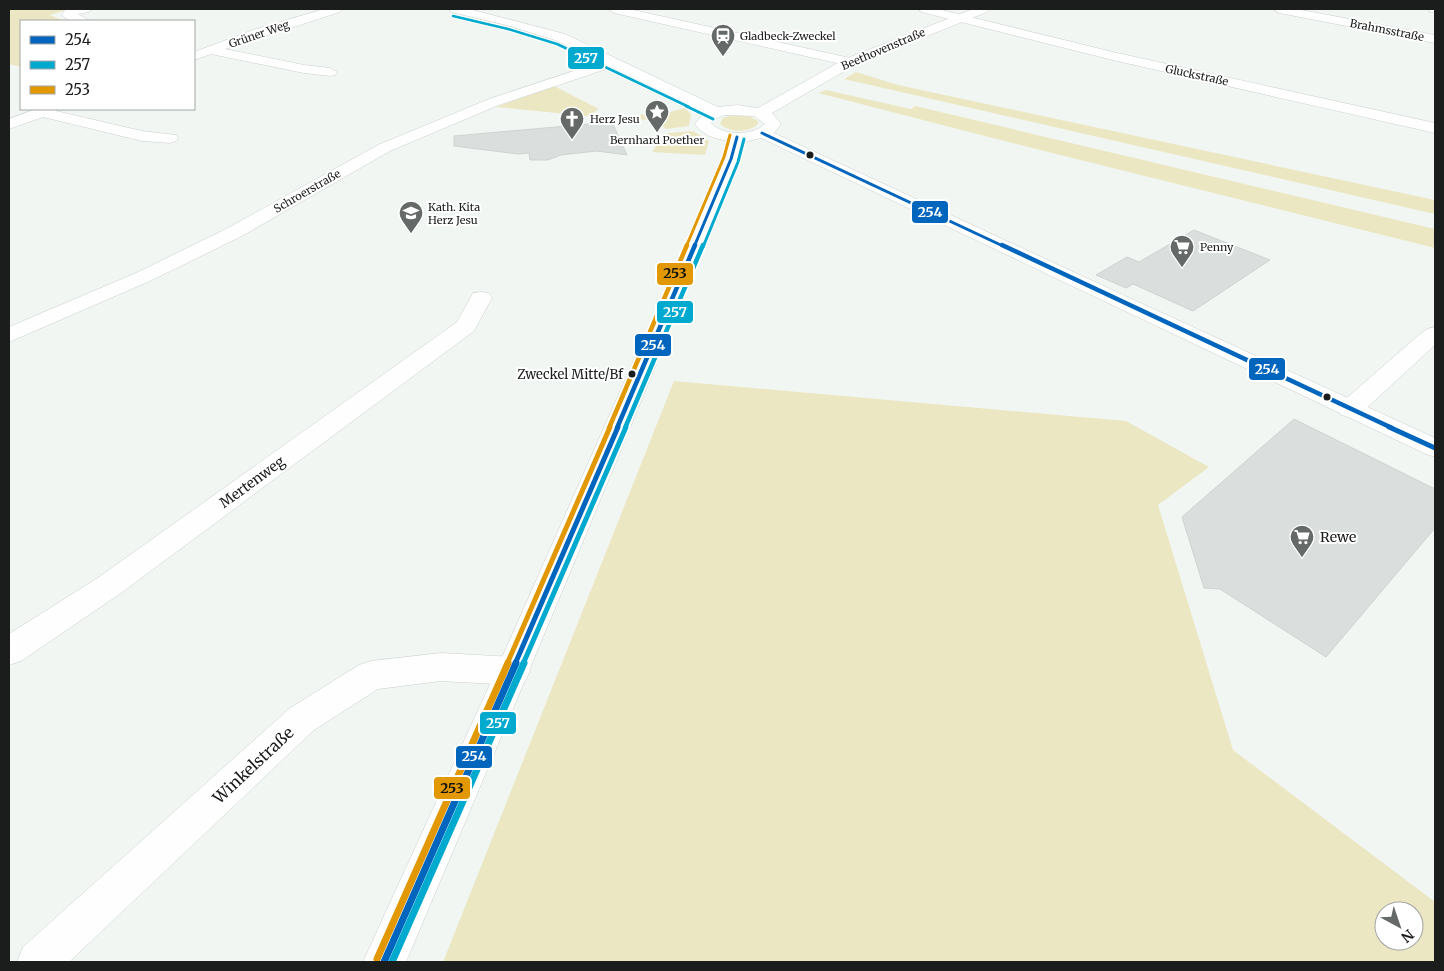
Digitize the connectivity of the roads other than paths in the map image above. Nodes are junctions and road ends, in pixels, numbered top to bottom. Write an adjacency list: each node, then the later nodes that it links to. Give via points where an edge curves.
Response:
1 (85, 9): 9 (street, via 68,15)
2 (336, 9): 11 (street, Grüner Weg)
3 (455, 9): 13 (street, via 560,37)
4 (614, 9): 14 (street)
5 (925, 9): 8 (street, Gluckstraße)
6 (984, 9): 8 (street, Beethovenstraße)
7 (1279, 9): 10 (street, Brahmsstraße)
8 (960, 18): 14 (street, Beethovenstraße); 20 (street, Gluckstraße, via 1117,57)
9 (81, 20)
10 (1435, 39)
11 (210, 50): 12 (street, Grüner Weg); 15 (street, Grüner Weg)
12 (195, 56)
13 (613, 62): 17 (street); 25 (street, Schroerstraße, via 494,102 384,148 235,232 143,277)
14 (850, 62): 18 (street, Beethovenstraße)
15 (330, 72)
16 (46, 110): 19 (street); 22 (street, via 142,136)
17 (716, 112): 18 (street, via 740,110); 21 (street, via 704,119 705,128 716,134)
18 (760, 113): 21 (street, via 767,116 771,127)
19 (9, 124)
20 (1435, 128)
21 (750, 135): 26 (street); 29 (street, via 731,159)
22 (170, 138)
23 (481, 298): 28 (street, Mertenweg, via 466,326 110,585)
24 (1435, 334): 26 (street)
25 (9, 335)
26 (1350, 409): 27 (street)
27 (1435, 448)
28 (9, 651)
29 (513, 671): 30 (street, Winkelstraße, via 441,667 371,675 302,719); 31 (street)
30 (38, 962)
31 (384, 962)

